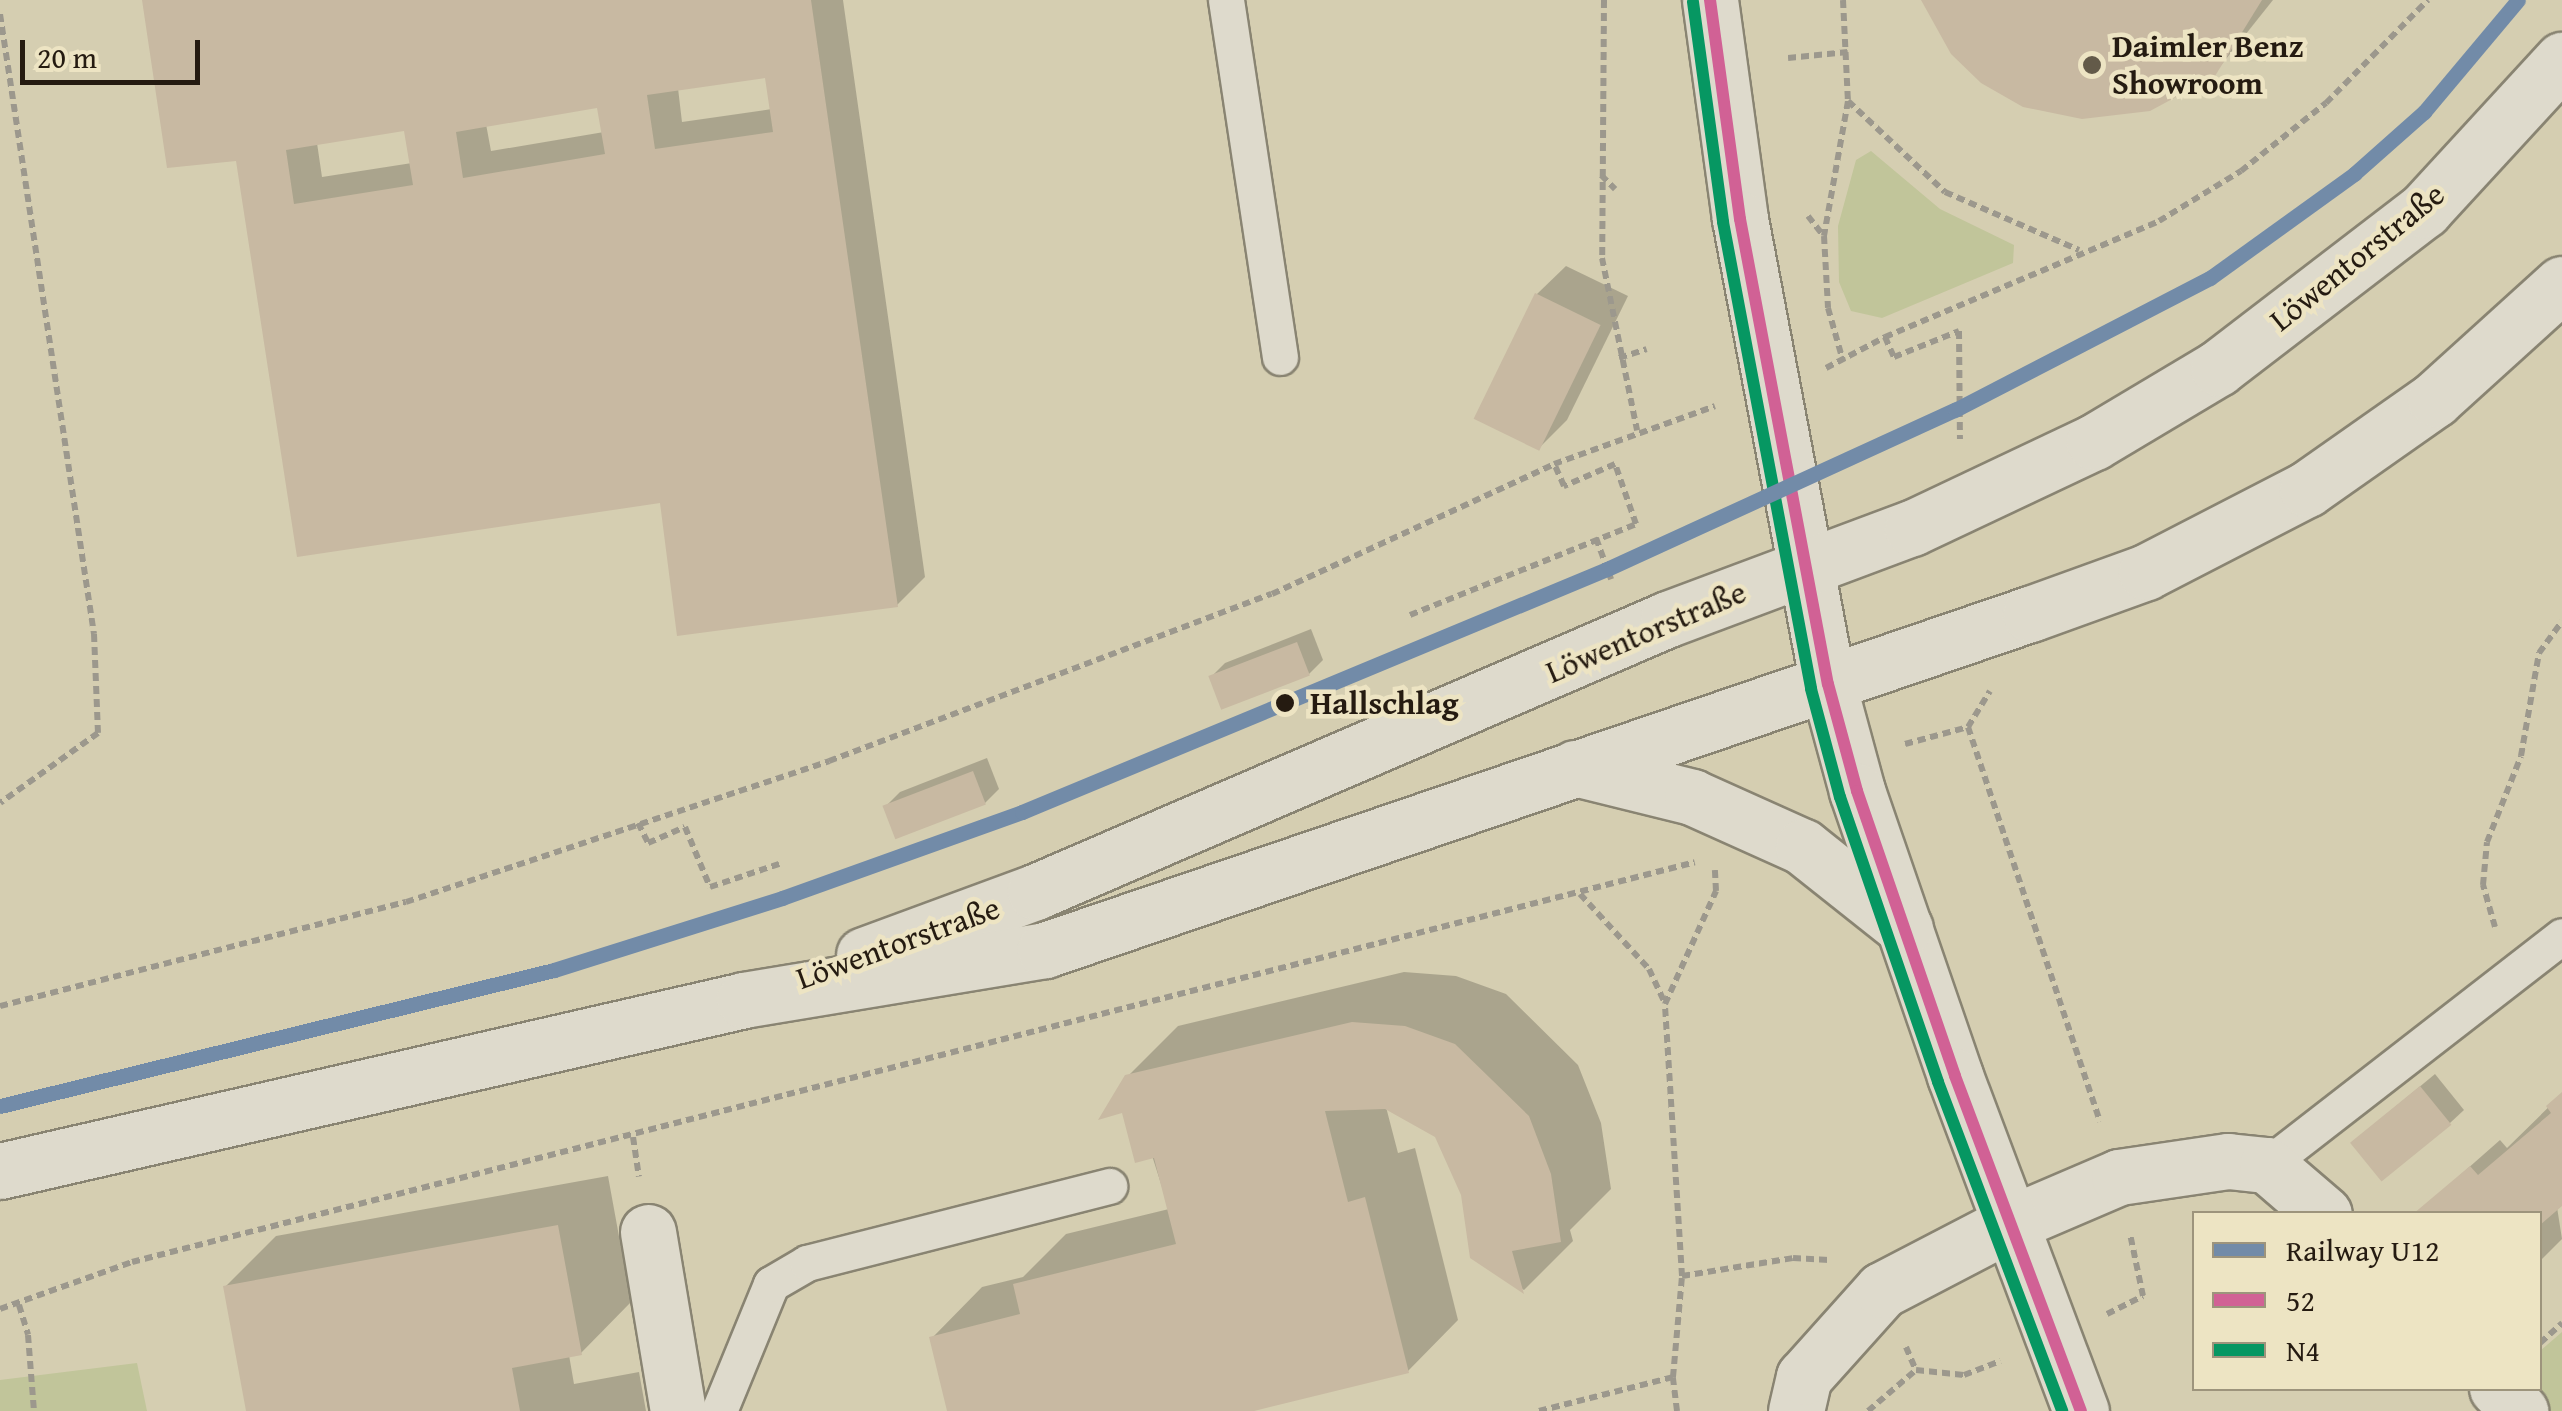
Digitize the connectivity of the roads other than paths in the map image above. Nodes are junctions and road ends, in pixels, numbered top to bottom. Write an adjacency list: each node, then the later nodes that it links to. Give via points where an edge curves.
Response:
1 (1226, 0): 5 (lane)
2 (1710, 0): 6 (main road, via 1737,201)
3 (2562, 60): 6 (main road, Löwentorstraße, via 2424,210 2218,368 2030,475)
4 (2562, 284): 7 (main road, Löwentorstraße, via 2435,399 2307,489 2146,572)
5 (1280, 357)
6 (1804, 568): 7 (main road); 11 (main road, Löwentorstraße, via 1036,892)
7 (1828, 684): 8 (main road, Löwentorstraße); 9 (main road, via 1856,791)
8 (1575, 768): 9 (main road, via 1692,797 1785,838); 11 (main road, Löwentorstraße, via 1046,950)
9 (1905, 928): 16 (main road)
10 (2562, 936): 12 (lane)
11 (744, 1000): 13 (main road, Löwentorstraße)
12 (2267, 1165): 15 (main road); 16 (main road, via 2228,1161 2119,1177)
13 (0, 1171)
14 (1109, 1186): 20 (lane, via 794,1270 770,1284)
15 (2321, 1211)
16 (2006, 1225): 21 (main road, via 1882,1290 1804,1378); 22 (main road)
17 (648, 1232): 19 (main road)
18 (2501, 1391): 23 (main road)
19 (678, 1411)
20 (719, 1411)
21 (1796, 1411)
22 (2081, 1411)
23 (2520, 1411)

